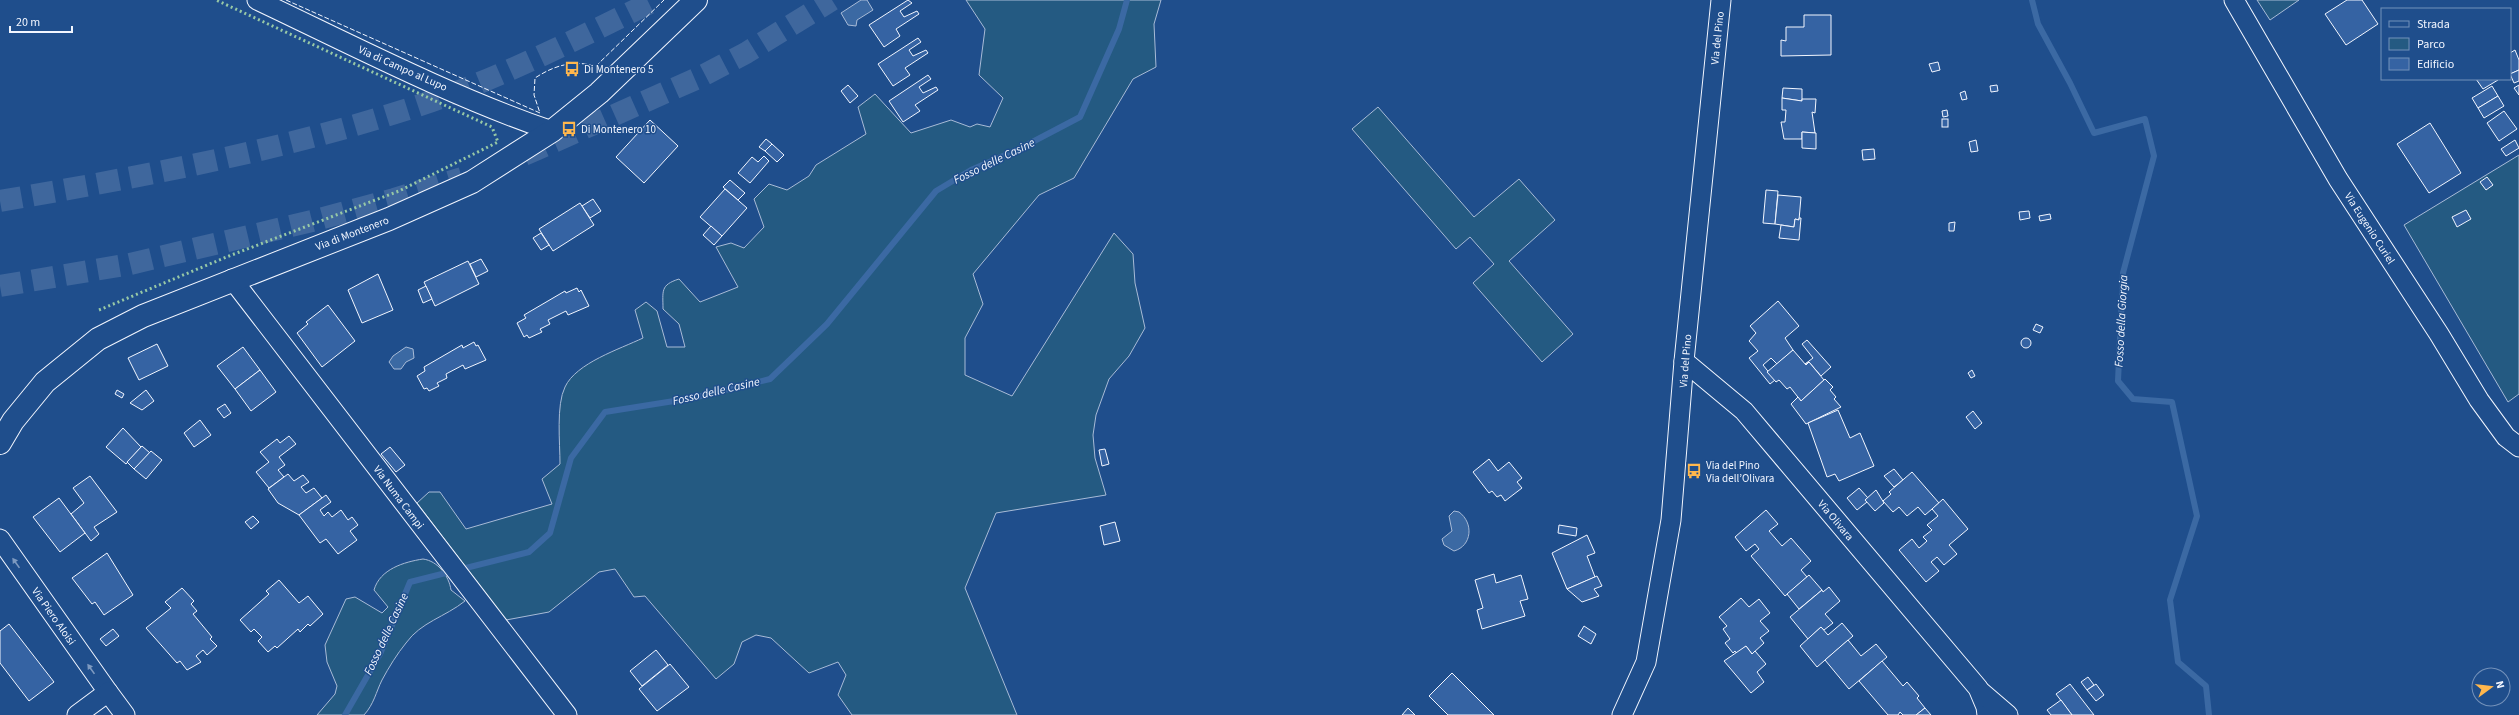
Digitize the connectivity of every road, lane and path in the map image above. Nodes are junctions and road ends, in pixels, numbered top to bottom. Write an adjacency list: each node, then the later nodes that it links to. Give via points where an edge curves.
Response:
1 (257, 0): 5 (street, Via di Campo al Lupo, via 383,59 522,120)
2 (696, 0): 5 (street, Via di Montenero, via 600,93)
3 (1721, 0): 7 (street, Via del Pino)
4 (2234, 0): 9 (street, Via Eugenio Curiel, via 2338,179 2479,400 2506,437)
5 (552, 130): 6 (street, Via di Montenero, via 507,162 444,196)
6 (232, 279): 8 (street, Via di Montenero, via 143,316 98,339 45,382 13,421); 15 (street, Via Numa Campi)
7 (1684, 361): 11 (street, Via Olivara, via 1744,412); 16 (street, Via del Pino, via 1670,527 1646,662)
8 (0, 443)
9 (2519, 447)
10 (0, 539): 12 (street, Via Piero Aloisi, one-way to 10)
11 (1978, 688): 17 (street, Via Olivara); 18 (street, Via Olivara)
12 (108, 692): 13 (street); 14 (street, Via Piero Aloisi)
13 (77, 715)
14 (125, 715)
15 (567, 715)
16 (1622, 715)
17 (1987, 715)
18 (2008, 715)

